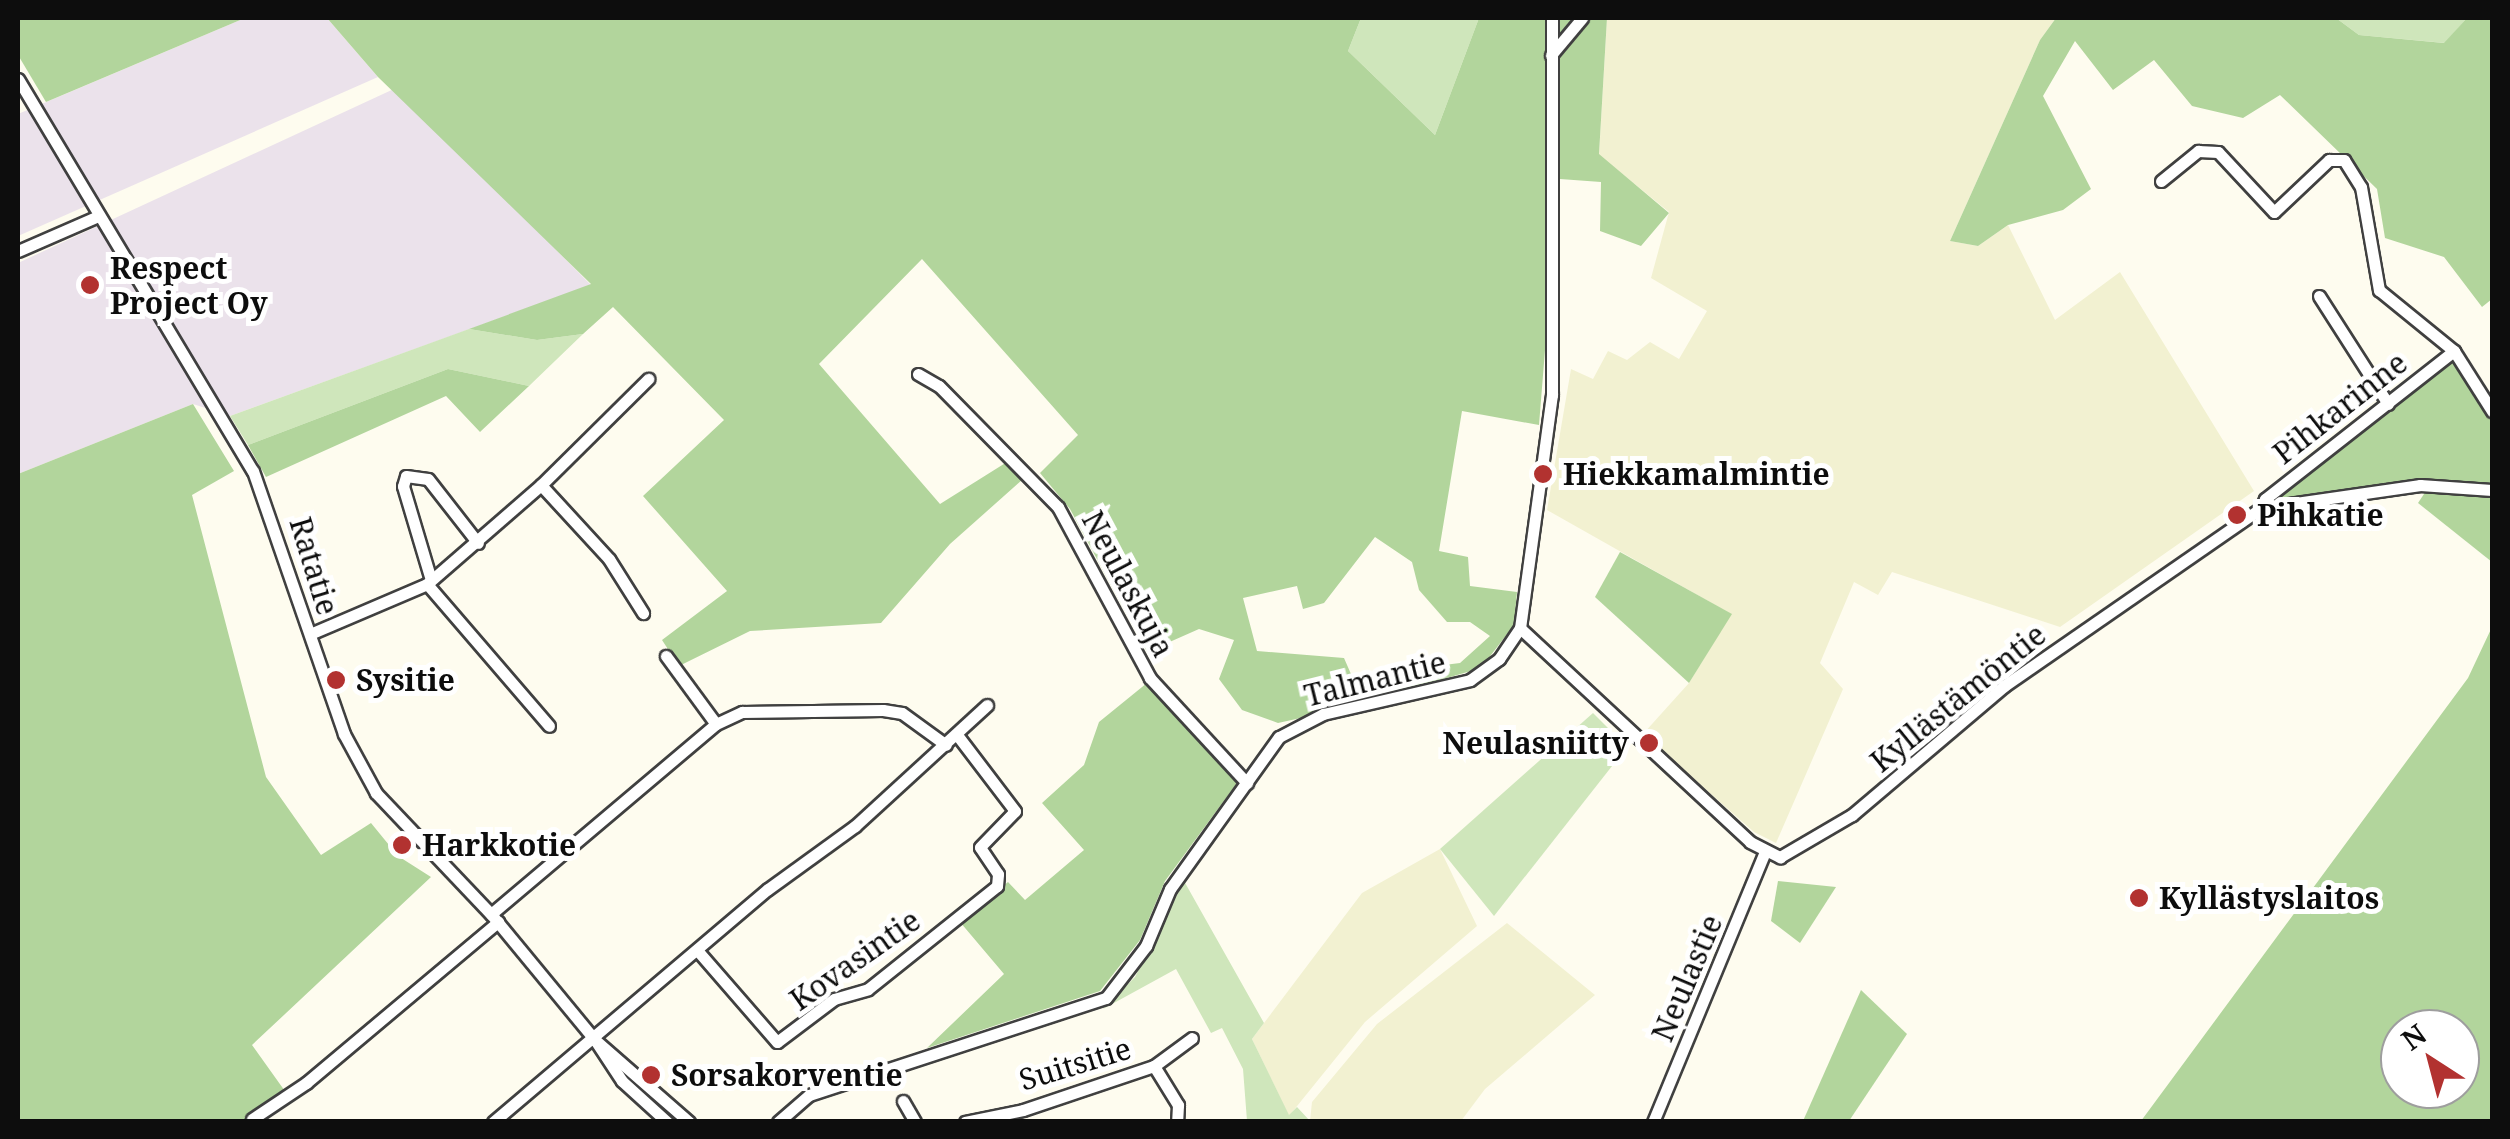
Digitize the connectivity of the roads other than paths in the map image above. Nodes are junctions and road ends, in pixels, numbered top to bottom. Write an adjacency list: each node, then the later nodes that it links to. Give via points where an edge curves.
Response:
1 (1552, 18): 3 (street)
2 (1582, 18): 3 (street)
3 (1552, 55): 20 (street, via 1556,340)
4 (18, 78): 6 (street, Ratatie)
5 (2161, 180): 9 (street, via 2198,151 2218,152 2274,212 2329,160 2344,160 2361,187 2374,282)
6 (98, 216): 7 (street); 21 (street, Ratatie, via 253,471)
7 (18, 251)
8 (2319, 296): 12 (street)
9 (2454, 351): 12 (street, Pihkarinne); 13 (street)
10 (918, 374): 28 (street, Neulaskuja, via 939,386 1058,508 1150,678)
11 (648, 379): 14 (street)
12 (2388, 404): 16 (street, Pihkarinne, via 2265,498)
13 (2492, 411)
14 (541, 485): 17 (street); 19 (street, via 609,558)
15 (2492, 490): 16 (street, Kyllästämöntie, via 2420,485)
16 (2262, 508): 29 (street, Kyllästämöntie, via 2004,686 1940,746 1811,844 1793,855)
17 (478, 543): 18 (street); 18 (street, via 428,479 406,476 403,486)
18 (429, 582): 21 (street); 25 (street)
19 (643, 613)
20 (1520, 628): 28 (street, Talmantie, via 1498,660 1470,680 1290,728); 29 (street)
21 (310, 634): 30 (street, Ratatie, via 344,734 376,793)
22 (666, 656): 24 (street)
23 (987, 706): 26 (street)
24 (716, 724): 27 (street, via 742,712 883,710 902,714); 30 (street)
25 (550, 726)
26 (957, 735): 27 (street); 31 (street, Kovasintie, via 1012,804 1011,818 980,846 1000,881 962,914 868,989 834,999 777,1042)
27 (946, 744): 31 (street)
28 (1246, 782): 40 (street, Talmantie, via 1170,889 1125,980 1106,998 810,1094)
29 (1764, 852): 44 (street, Neulastie)
30 (494, 918): 33 (street, Ratatie); 36 (street, via 306,1084)
31 (697, 950): 33 (street)
32 (1192, 1038): 34 (street, Suitsitie)
33 (595, 1040): 37 (street); 38 (street, Ratatie, via 622,1081); 39 (street, Ratatie)
34 (1154, 1066): 42 (street, Suitsitie); 43 (street, via 1178,1105)
35 (903, 1101): 41 (street)
36 (252, 1119)
37 (493, 1122)
38 (667, 1122)
39 (689, 1122)
40 (778, 1122)
41 (914, 1122)
42 (965, 1122)
43 (1177, 1122)
44 (1653, 1122)

